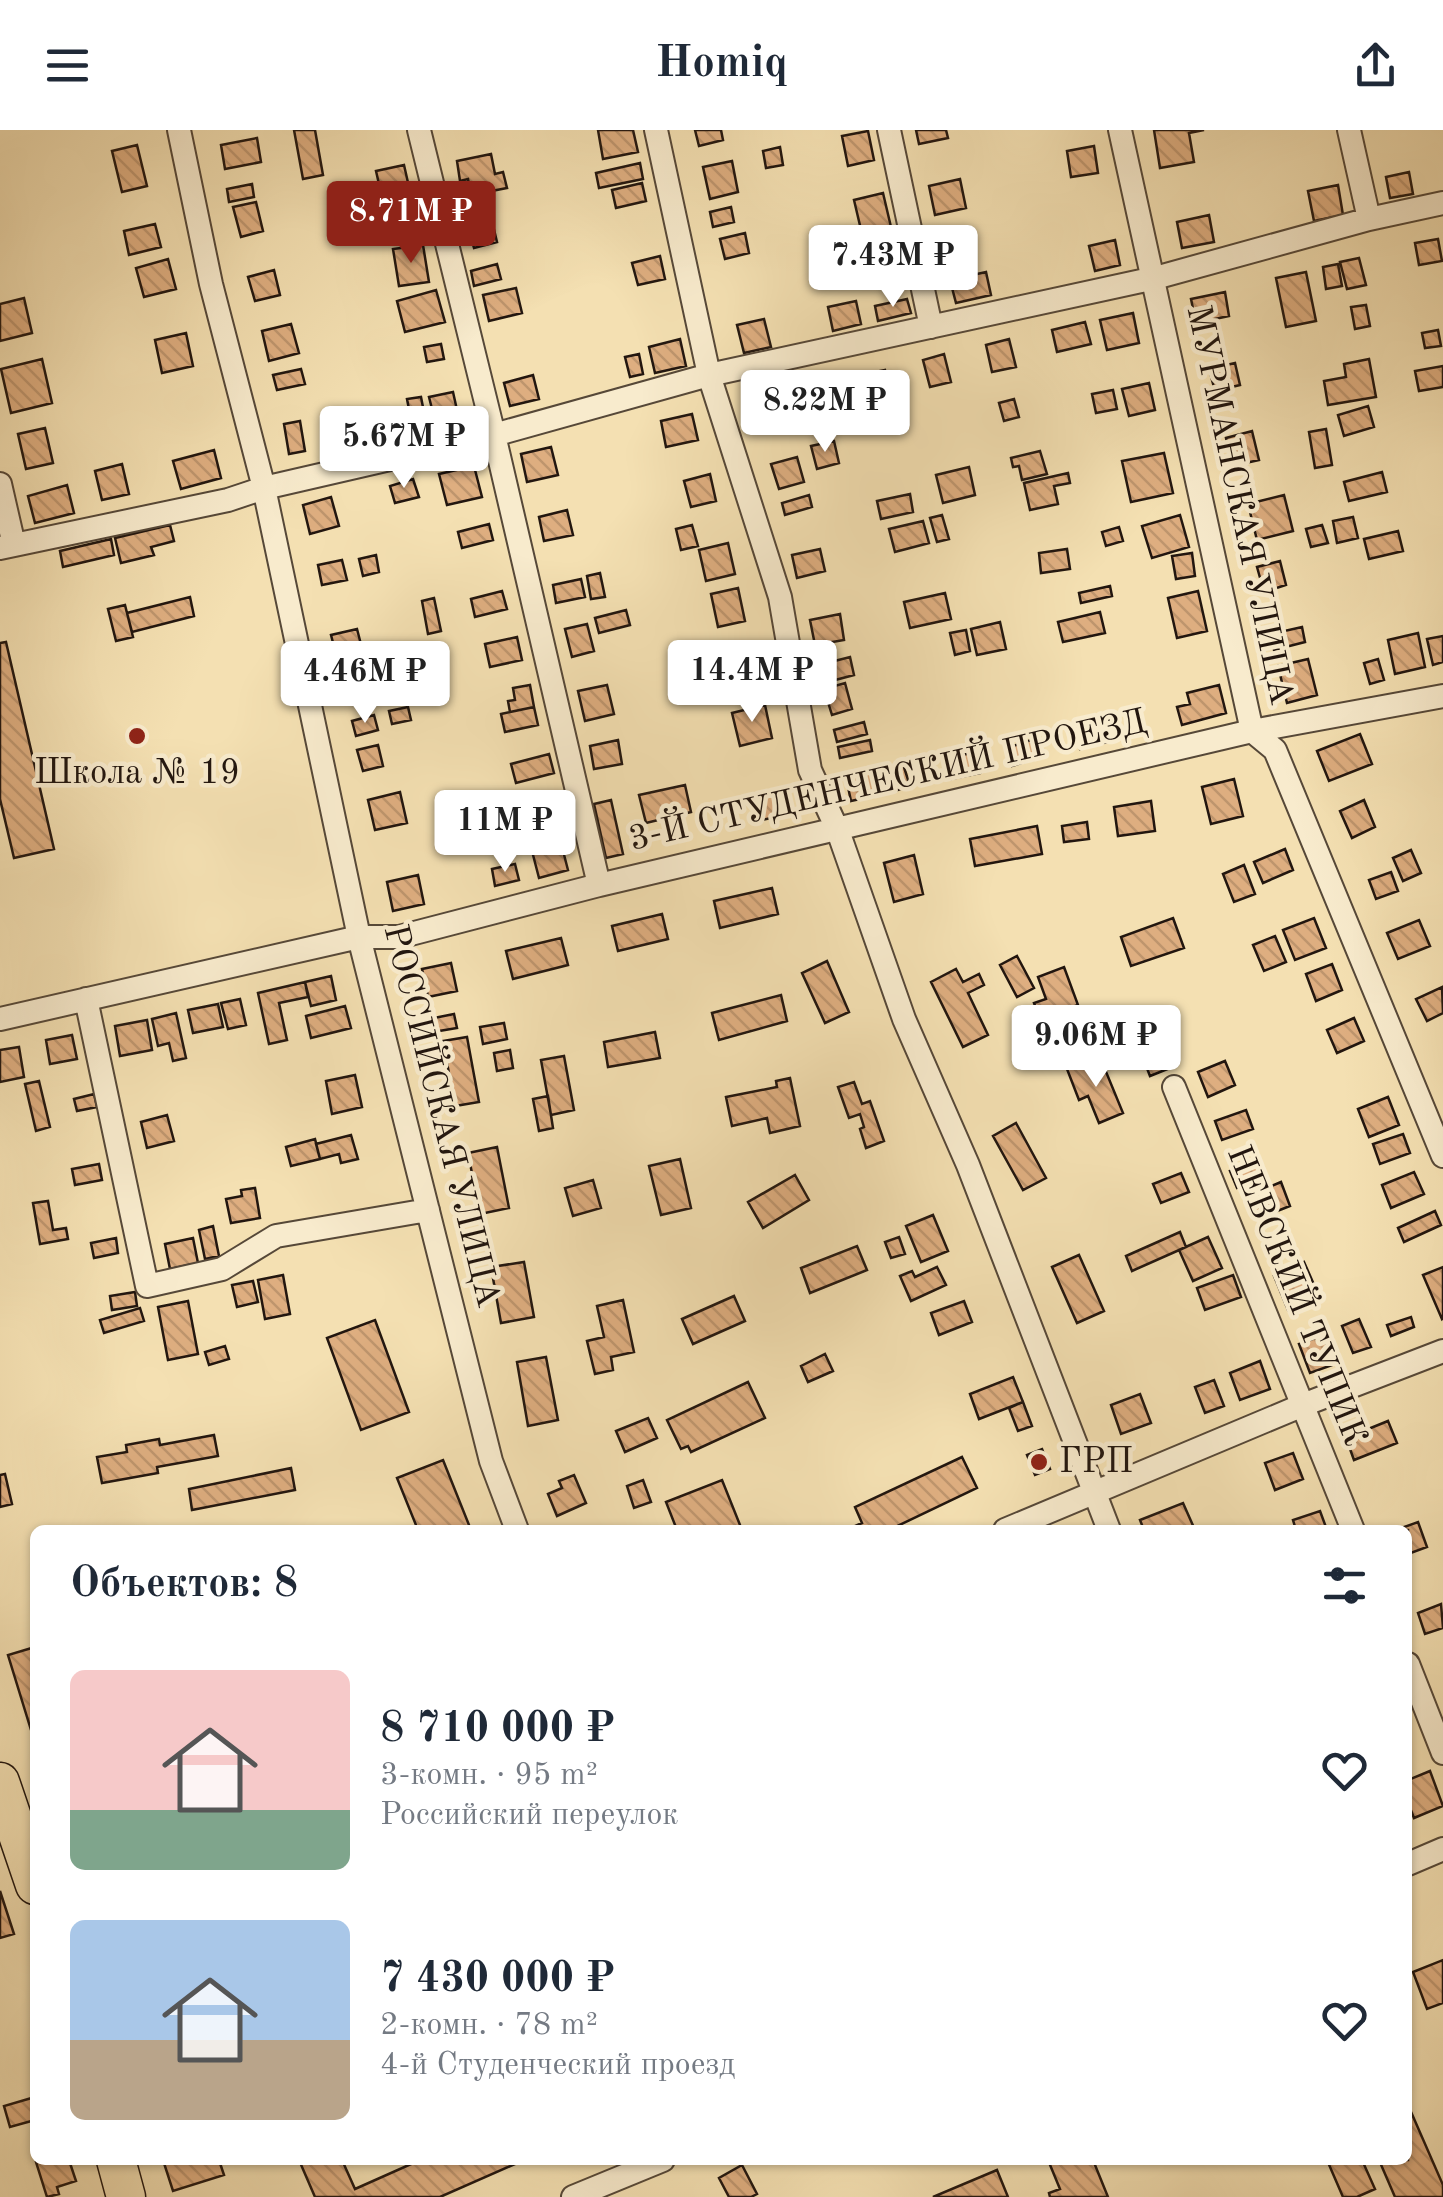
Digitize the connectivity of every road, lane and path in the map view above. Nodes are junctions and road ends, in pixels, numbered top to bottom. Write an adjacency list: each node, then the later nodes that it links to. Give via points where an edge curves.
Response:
1 (179, 130): 14 (street, РОССИЙСКАЯ УЛИЦА, via 210,284)
2 (419, 130): 12 (street)
3 (656, 130): 11 (street)
4 (889, 130): 10 (street)
5 (1120, 130): 9 (street, МУРМАНСКАЯ УЛИЦА)
6 (1349, 130): 8 (street)
7 (1443, 203): 8 (street)
8 (1369, 219): 9 (street)
9 (1155, 278): 10 (street); 17 (street, МУРМАНСКАЯ УЛИЦА)
10 (931, 327): 11 (street)
11 (709, 376): 12 (street); 18 (street, via 780,597 810,770)
12 (494, 435): 14 (street); 19 (street)
13 (0, 484): 15 (street)
14 (264, 488): 15 (street); 20 (street, РОССИЙСКАЯ УЛИЦА)
15 (7, 547)
16 (1443, 696): 17 (street, 3-Й СТУДЕНЧЕСКИЙ ПРОЕЗД)
17 (1252, 731): 18 (street, 3-Й СТУДЕНЧЕСКИЙ ПРОЕЗД); 24 (street, МУРМАНСКАЯ УЛИЦА, via 1276,750)
18 (838, 831): 19 (street, 3-Й СТУДЕНЧЕСКИЙ ПРОЕЗД); 28 (street, via 904,1019 968,1165)
19 (598, 885): 20 (street, 3-Й СТУДЕНЧЕСКИЙ ПРОЕЗД, via 399,937)
20 (359, 936): 21 (street, 3-Й СТУДЕНЧЕСКИЙ ПРОЕЗД); 25 (street, РОССИЙСКАЯ УЛИЦА)
21 (86, 1000): 22 (street, 3-Й СТУДЕНЧЕСКИЙ ПРОЕЗД); 25 (street, via 147,1286 222,1269 276,1236)
22 (0, 1019)
23 (1174, 1088): 27 (street, НЕВСКИЙ ТУПИК)
24 (1443, 1156)
25 (428, 1210): 29 (street, РОССИЙСКАЯ УЛИЦА, via 491,1461)
26 (1443, 1351): 27 (street)
27 (1303, 1405): 28 (street); 32 (street, НЕВСКИЙ ТУПИК)
28 (1093, 1492): 30 (street); 31 (street)
29 (514, 1525)
30 (1016, 1525)
31 (1107, 1525)
32 (1352, 1525)
33 (1412, 1674): 34 (street)
34 (1443, 1753)
35 (0, 1782): 38 (main road)
36 (1443, 1849): 37 (street)
37 (1412, 1862)
38 (30, 1870)
39 (117, 2165): 41 (main road)
40 (651, 2165): 42 (street)
41 (126, 2197)
42 (573, 2197)

